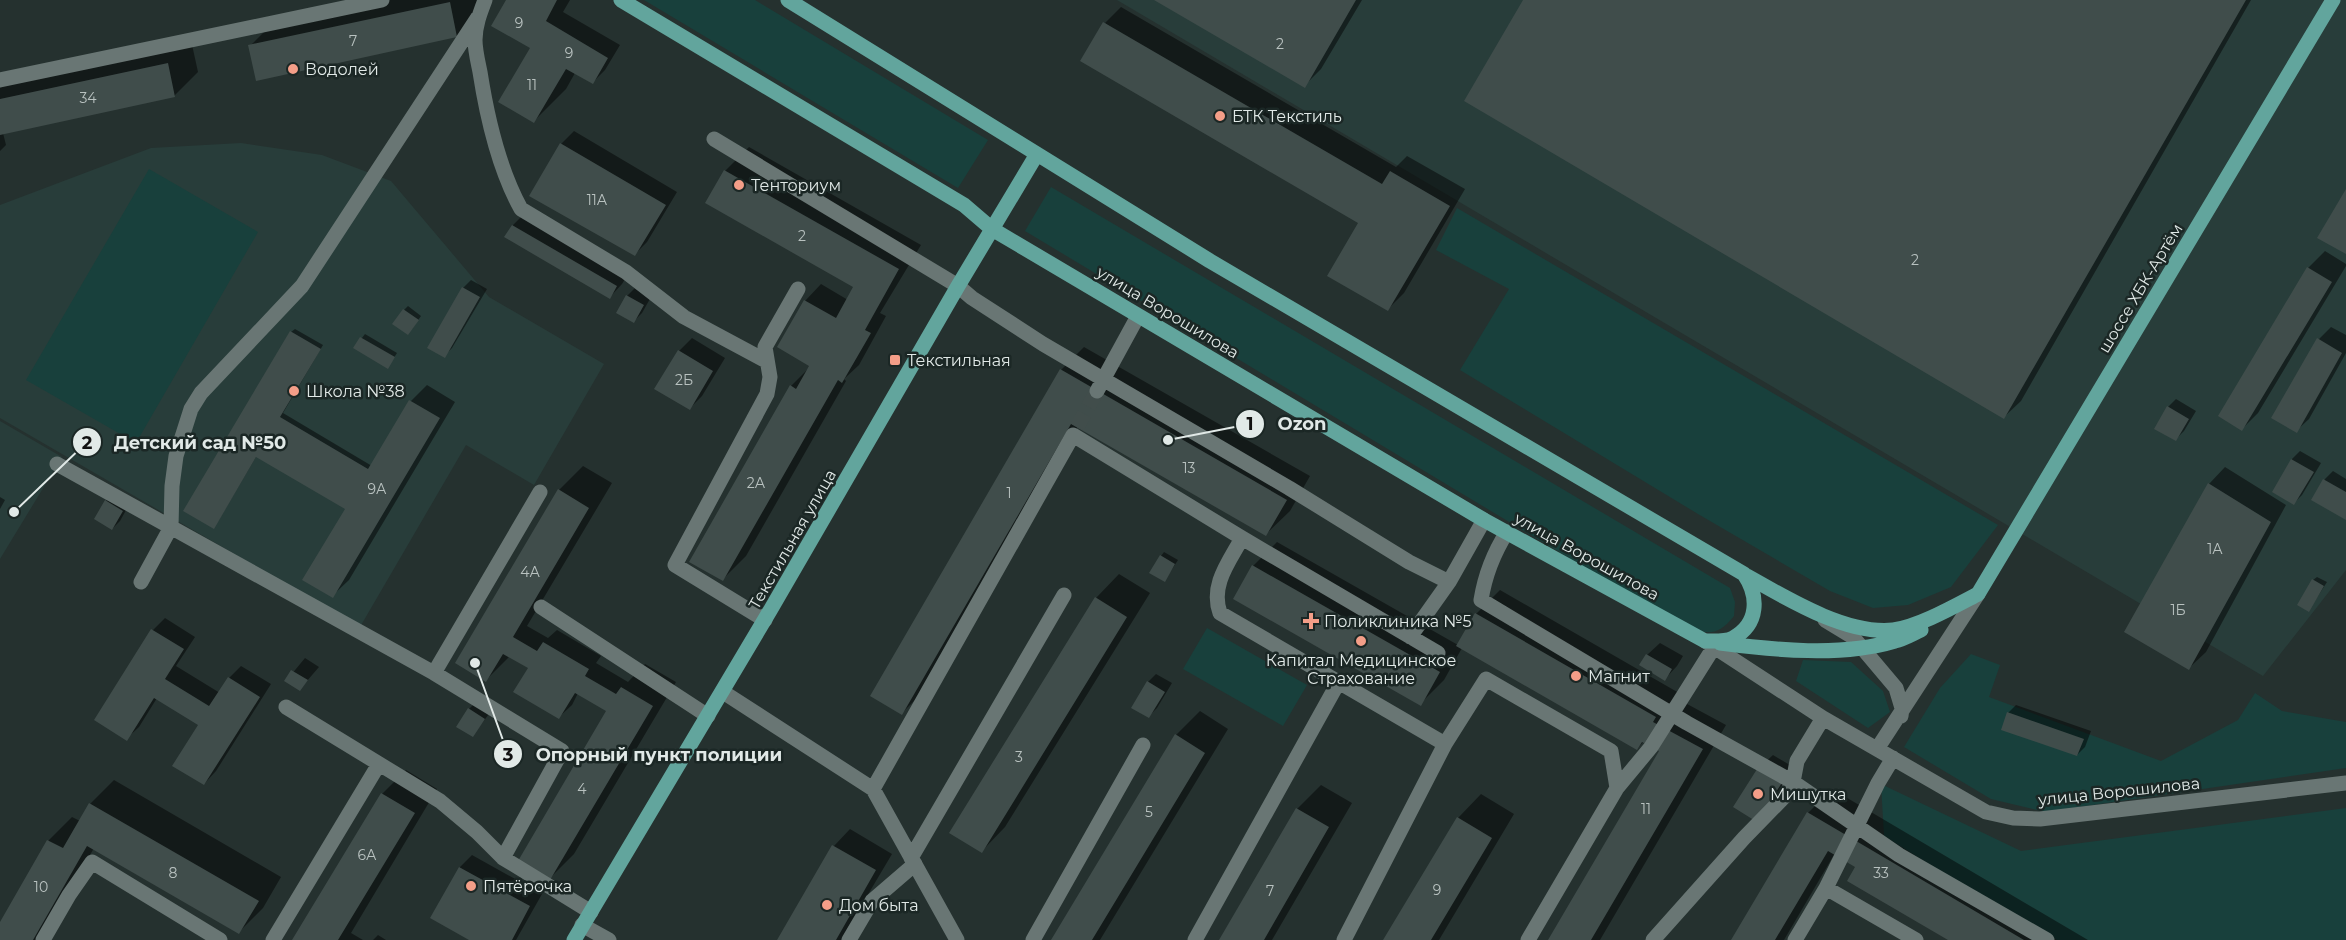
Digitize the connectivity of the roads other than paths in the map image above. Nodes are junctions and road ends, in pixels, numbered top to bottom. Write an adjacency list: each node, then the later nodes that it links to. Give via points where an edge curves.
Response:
1 (382, 0): 7 (street)
2 (485, 0): 6 (street)
3 (621, 0): 10 (main road, улица Ворошилова, via 964,205)
4 (788, 0): 9 (main road)
5 (2332, 0): 25 (main road, шоссе ХБК-Артём)
6 (478, 17): 14 (street, via 475,40 489,122 521,209 626,272 684,317); 19 (street, via 302,286 201,393 191,410 176,456)
7 (0, 80)
8 (714, 139): 11 (street)
9 (1037, 154): 10 (main road, Текстильная улица); 22 (main road, via 1210,261)
10 (992, 229): 11 (main road, Текстильная улица); 13 (main road, улица Ворошилова)
11 (958, 286): 15 (street); 29 (main road, Текстильная улица)
12 (798, 289): 14 (street, via 765,347)
13 (1138, 316): 15 (street); 18 (main road, улица Ворошилова)
14 (766, 361): 29 (street, via 770,377 767,394 675,565)
15 (1100, 386): 24 (street, via 1289,488 1409,562)
16 (57, 464): 19 (street)
17 (540, 492): 34 (street)
18 (1484, 520): 20 (main road, улица Ворошилова); 24 (street)
19 (171, 527): 23 (street); 34 (street)
20 (1507, 532): 31 (main road, улица Ворошилова); 38 (street, via 1484,579 1481,600)
21 (1242, 538): 30 (street); 35 (street, via 1218,583 1215,600 1220,613); 50 (street, via 1075,431)
22 (1744, 574): 27 (main road); 31 (main road, via 1753,587 1754,612 1745,629 1731,639)
23 (141, 582)
24 (1449, 582): 30 (street)
25 (1978, 594): 27 (main road, via 1933,617 1893,630 1859,627); 32 (main road, шоссе ХБК-Артём, via 1936,623 1896,641); 40 (street)
26 (1064, 595): 53 (street)
27 (1801, 606): 32 (street, via 1853,637)
28 (541, 608): 39 (street)
29 (765, 620): 36 (main road, Текстильная улица)
30 (1410, 637): 33 (street)
31 (1710, 644): 32 (main road, шоссе ХБК-Артём, via 1764,649); 38 (street); 41 (street, улица Ворошилова)
32 (1862, 647): 40 (street, via 1896,688 1902,708)
33 (1438, 653)
34 (434, 673): 52 (street, via 562,751)
35 (1338, 683): 42 (street); 65 (street)
36 (723, 692): 39 (main road, Текстильная улица); 50 (street)
37 (286, 707): 46 (street)
38 (1671, 713): 47 (street); 49 (street, via 1651,747)
39 (708, 716): 55 (main road, Текстильная улица)
40 (1900, 716): 44 (street)
41 (1823, 718): 44 (street, улица Ворошилова); 47 (street, via 1797,761)
42 (1446, 744): 49 (street, via 1486,679 1611,751); 66 (street)
43 (1143, 745): 64 (street)
44 (1877, 749): 45 (street, улица Ворошилова)
45 (1893, 758): 48 (street, улица Ворошилова, via 1986,812 2013,818 2040,819); 51 (street)
46 (379, 764): 52 (street, via 440,801); 59 (street)
47 (1793, 782): 51 (street); 68 (street)
48 (2346, 783)
49 (1617, 788): 67 (street)
50 (873, 789): 53 (street)
51 (1857, 827): 54 (street); 71 (street)
52 (503, 858): 55 (street)
53 (913, 861): 62 (street, via 872,901); 63 (street)
54 (1826, 888): 69 (street); 70 (street)
55 (591, 912): 56 (main road, Текстильная улица)
56 (582, 926): 60 (main road, Текстильная улица); 61 (street)
57 (43, 940): 58 (street, via 92,862)
58 (220, 940)
59 (273, 940)
60 (574, 940)
61 (609, 940)
62 (849, 940)
63 (957, 940)
64 (1033, 940)
65 (1195, 940)
66 (1344, 940)
67 (1528, 940)
68 (1653, 940)
69 (1796, 940)
70 (1916, 940)
71 (2047, 940)

